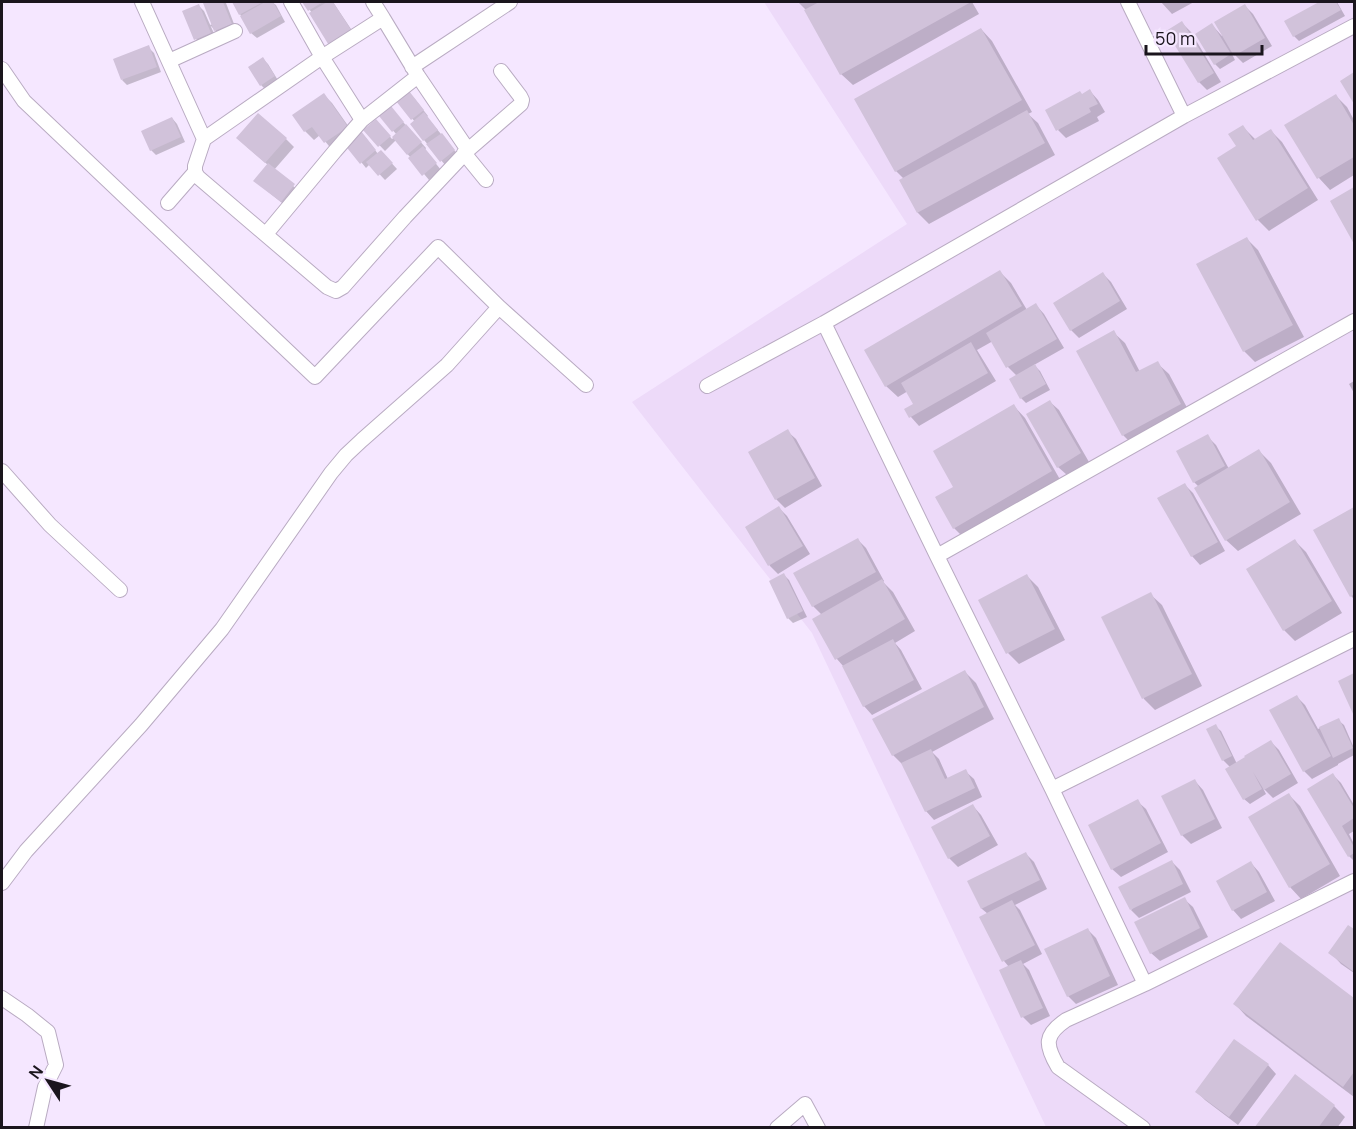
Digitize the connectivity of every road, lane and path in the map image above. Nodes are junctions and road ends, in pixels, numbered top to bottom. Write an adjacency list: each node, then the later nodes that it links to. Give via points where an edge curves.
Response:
1 (142, 2): 10 (street)
2 (291, 2): 9 (street)
3 (373, 2): 6 (street)
4 (510, 2): 12 (street)
5 (1128, 2): 14 (street)
6 (383, 18): 9 (street); 12 (street)
7 (1354, 26): 14 (street)
8 (235, 31): 10 (street)
9 (322, 57): 15 (street); 16 (street)
10 (169, 61): 16 (street)
11 (2, 69): 22 (street, via 24,101 315,378 438,247)
12 (415, 71): 15 (street); 17 (street)
13 (501, 71): 17 (street, via 520,96 521,104)
14 (1184, 116): 24 (street)
15 (362, 120): 21 (street)
16 (204, 139): 18 (street)
17 (466, 152): 19 (street); 21 (street, via 336,291)
18 (195, 172): 20 (street); 21 (street)
19 (486, 180)
20 (168, 203)
21 (266, 234)
22 (499, 307): 25 (street); 33 (street, via 447,365 346,454 222,629)
23 (1354, 321): 28 (street)
24 (824, 323): 26 (street); 28 (street)
25 (586, 385)
26 (707, 386)
27 (2, 471): 29 (street, via 50,525)
28 (937, 556): 31 (street)
29 (120, 590)
30 (1354, 639): 31 (street)
31 (1053, 789): 34 (street)
32 (1354, 881): 34 (street)
33 (2, 883)
34 (1145, 984): 39 (street, via 1066,1020 1049,1038 1049,1053 1058,1067)
35 (2, 998): 36 (street, via 48,1032 56,1065 45,1087)
36 (36, 1128)
37 (777, 1128): 38 (street, via 805,1104)
38 (818, 1128)
39 (1143, 1128)

